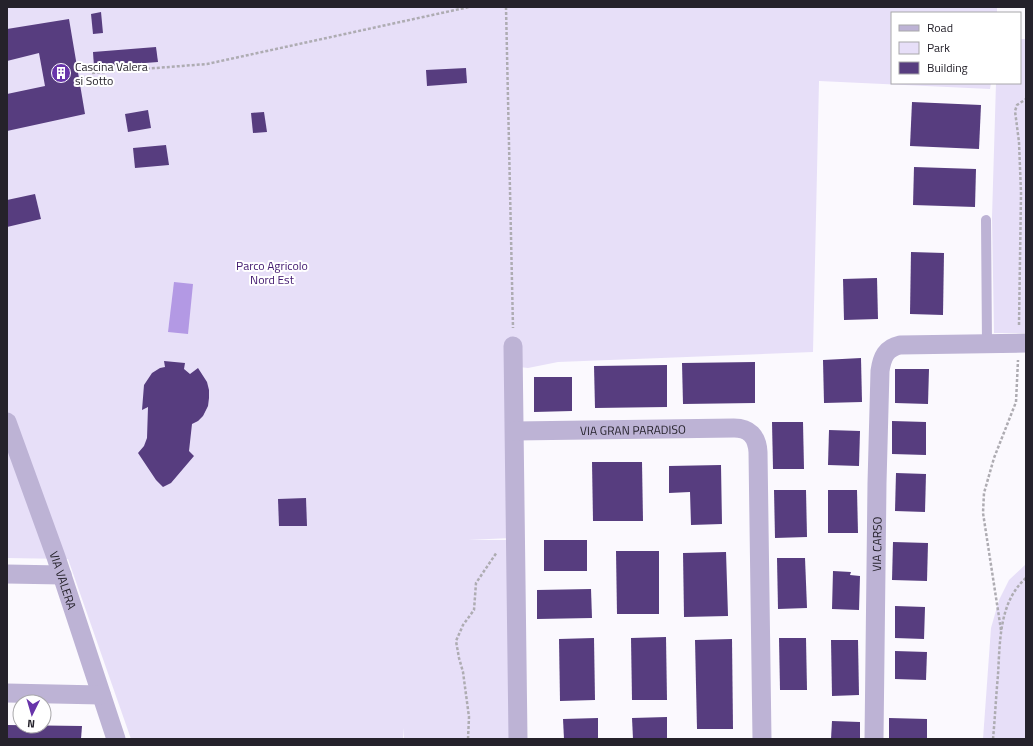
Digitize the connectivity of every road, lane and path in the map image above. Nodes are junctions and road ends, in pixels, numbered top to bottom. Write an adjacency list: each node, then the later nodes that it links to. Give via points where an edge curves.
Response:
1 (470, 7): 3 (path, via 207,64)
2 (506, 7): 8 (path)
3 (92, 73)
4 (1026, 99): 6 (path, via 1017,105 1015,117 1019,142 1021,193)
5 (986, 220): 7 (lane)
6 (1022, 343): 7 (street); 15 (path, via 1016,402 994,458 984,493 983,513)
7 (987, 344): 22 (street, VIA CARSO, via 897,346 887,351 882,361 877,483)
8 (513, 346): 10 (street)
9 (7, 422): 13 (street, VIA VALERA)
10 (515, 431): 11 (street); 21 (street, VIA GRAN PARADISO, via 734,428 744,429 752,434 757,442 758,452)
11 (516, 536): 19 (path, via 498,552 476,583 474,610 456,641 469,717); 20 (street)
12 (7, 574): 13 (street)
13 (62, 575): 17 (street, VIA VALERA)
14 (1026, 578): 15 (path, via 1017,586 1008,604)
15 (1001, 630): 23 (path)
16 (7, 693): 17 (street)
17 (102, 695): 18 (street, VIA VALERA)
18 (116, 739)
19 (468, 739)
20 (518, 739)
21 (762, 739)
22 (874, 739)
23 (993, 739)

